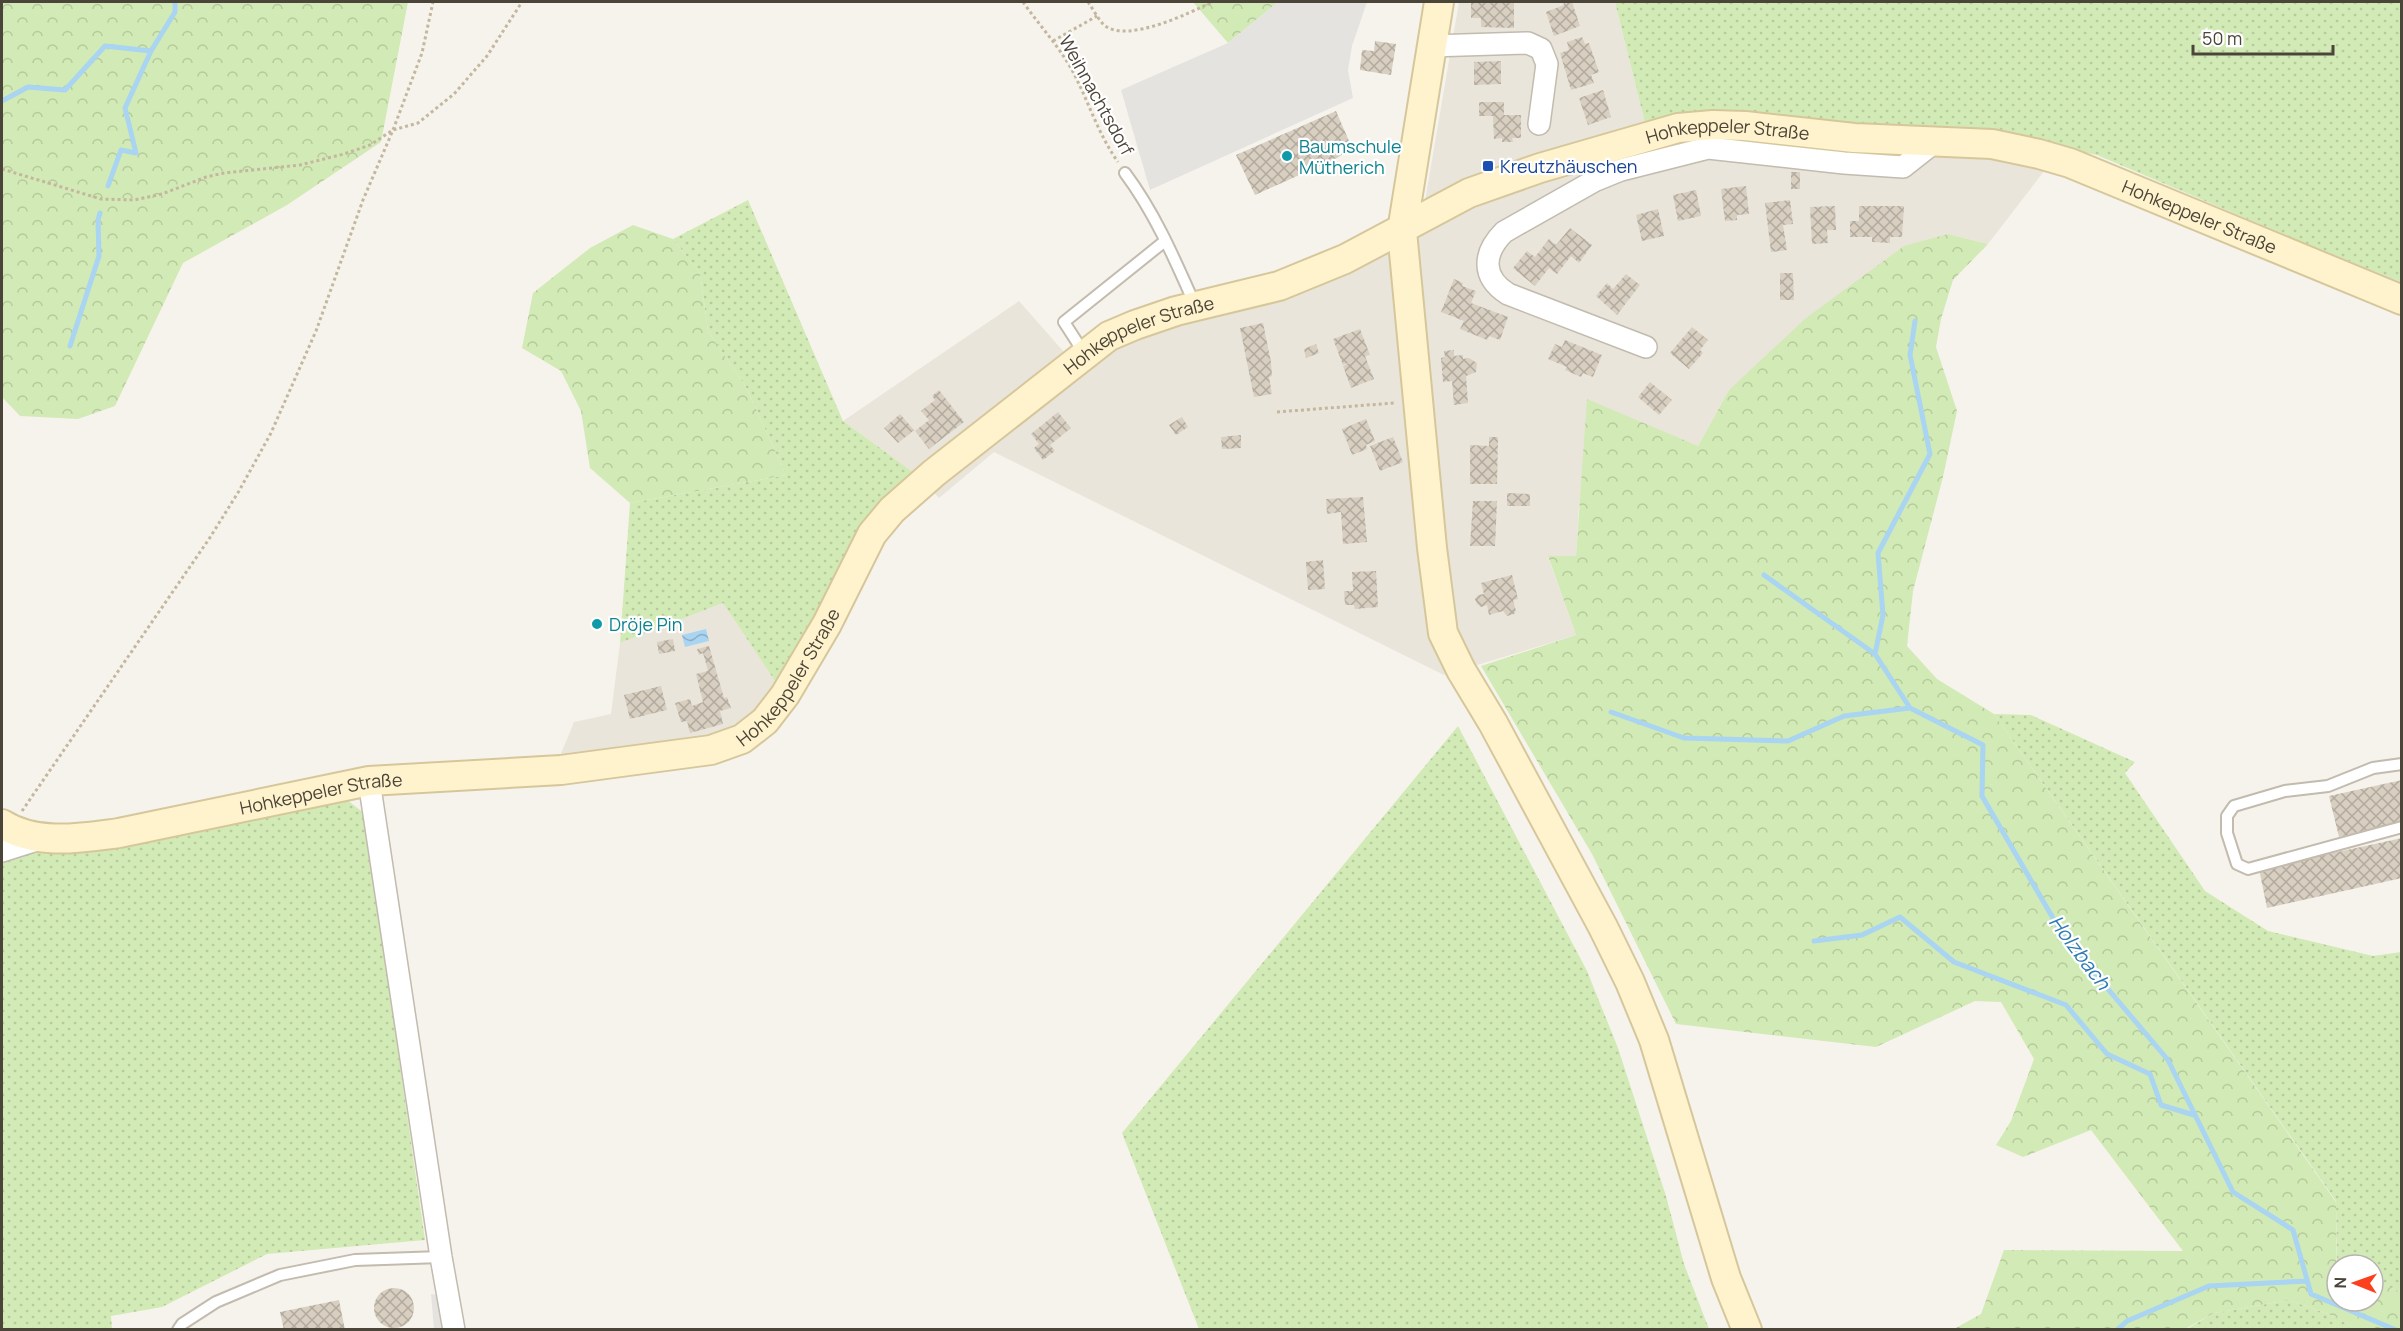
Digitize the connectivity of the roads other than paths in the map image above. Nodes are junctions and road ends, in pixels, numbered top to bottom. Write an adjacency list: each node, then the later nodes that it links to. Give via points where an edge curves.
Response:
1 (1439, 2): 2 (street)
2 (1431, 46): 3 (street, via 1528,43 1541,49 1547,64); 6 (street)
3 (1539, 124)
4 (1936, 141): 6 (street, Hohkeppeler Straße, via 1854,138 1745,126 1678,128 1540,168 1469,194); 8 (street, Hohkeppeler Straße, via 2004,146 2070,163); 10 (street, via 1903,167 1708,148 1621,170 1594,181 1504,232 1494,242 1488,265 1498,288)
5 (1125, 173): 7 (lane)
6 (1402, 231): 9 (street, Hohkeppeler Straße, via 1279,286); 19 (street, via 1443,633 1604,927 1630,982 1654,1040 1723,1267)
7 (1165, 241): 9 (lane); 11 (lane, via 1064,322)
8 (2402, 300)
9 (1196, 307): 11 (street, Hohkeppeler Straße, via 1135,324)
10 (1646, 347)
11 (1084, 353): 13 (street, Hohkeppeler Straße, via 891,510 872,534 827,624 785,695 765,721 742,739 711,750 561,770)
12 (2402, 764): 14 (lane, via 2373,768 2328,786 2285,791 2234,806 2227,816 2227,833 2237,864 2248,869)
13 (369, 781): 15 (street, Hohkeppeler Straße, via 119,833 78,838); 16 (street)
14 (2402, 827)
15 (4, 835)
16 (441, 1257): 17 (lane, via 355,1260 280,1275 216,1302); 18 (street)
17 (178, 1329)
18 (454, 1329)
19 (1747, 1329)

